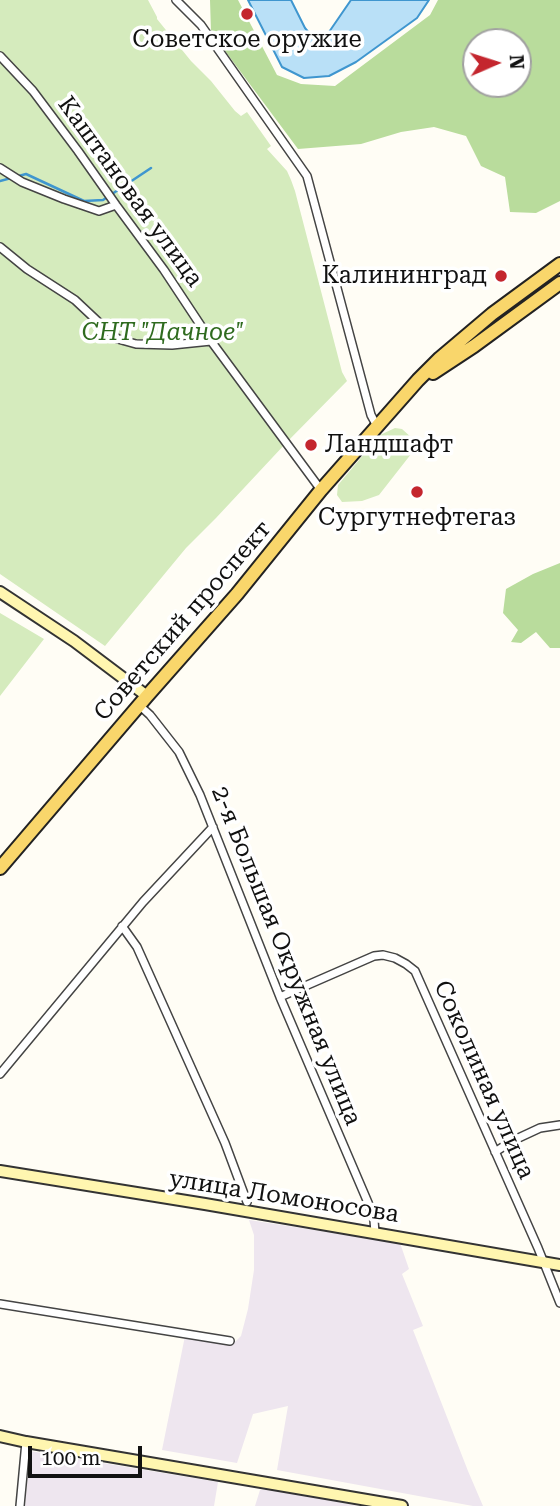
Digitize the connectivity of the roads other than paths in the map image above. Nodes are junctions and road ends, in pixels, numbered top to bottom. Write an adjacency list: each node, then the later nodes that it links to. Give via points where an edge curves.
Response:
1 (176, 0): 10 (street, via 201,25 307,176)
2 (0, 55): 4 (street, Каштановая улица, via 33,91)
3 (0, 168): 4 (street, via 22,182 99,211)
4 (116, 205): 8 (street, Каштановая улица)
5 (0, 247): 8 (street, via 75,300 118,340 136,345)
6 (560, 264): 9 (main road, Советский проспект, via 440,358)
7 (560, 284): 9 (main road, Советский проспект)
8 (211, 341): 11 (street, Каштановая улица)
9 (398, 402): 10 (main road, Советский проспект)
10 (377, 426): 11 (main road, Советский проспект)
11 (321, 490): 13 (main road, Советский проспект)
12 (0, 592): 13 (street, via 74,641)
13 (143, 701): 14 (street, 2-я Большая Окружная улица, via 179,752); 15 (main road, Советский проспект)
14 (213, 827): 16 (street); 17 (street, 2-я Большая Окружная улица)
15 (0, 868)
16 (122, 926): 18 (street); 22 (street, via 137,947)
17 (280, 997): 20 (street, Соколиная улица, via 373,956 406,964 415,971); 23 (street, 2-я Большая Окружная улица, via 369,1205)
18 (0, 1074)
19 (560, 1125): 20 (street, via 540,1128)
20 (495, 1152): 24 (street, Соколиная улица)
21 (0, 1171): 23 (street, улица Ломоносова)
22 (247, 1202)
23 (375, 1233): 24 (street, улица Ломоносова)
24 (543, 1262): 25 (street, улица Ломоносова); 26 (street, Соколиная улица)
25 (560, 1265)
26 (560, 1303)
27 (0, 1304): 28 (street)
28 (230, 1341)
29 (0, 1436): 30 (street)
30 (26, 1442): 31 (street); 32 (street)
31 (20, 1506)
32 (402, 1506)

